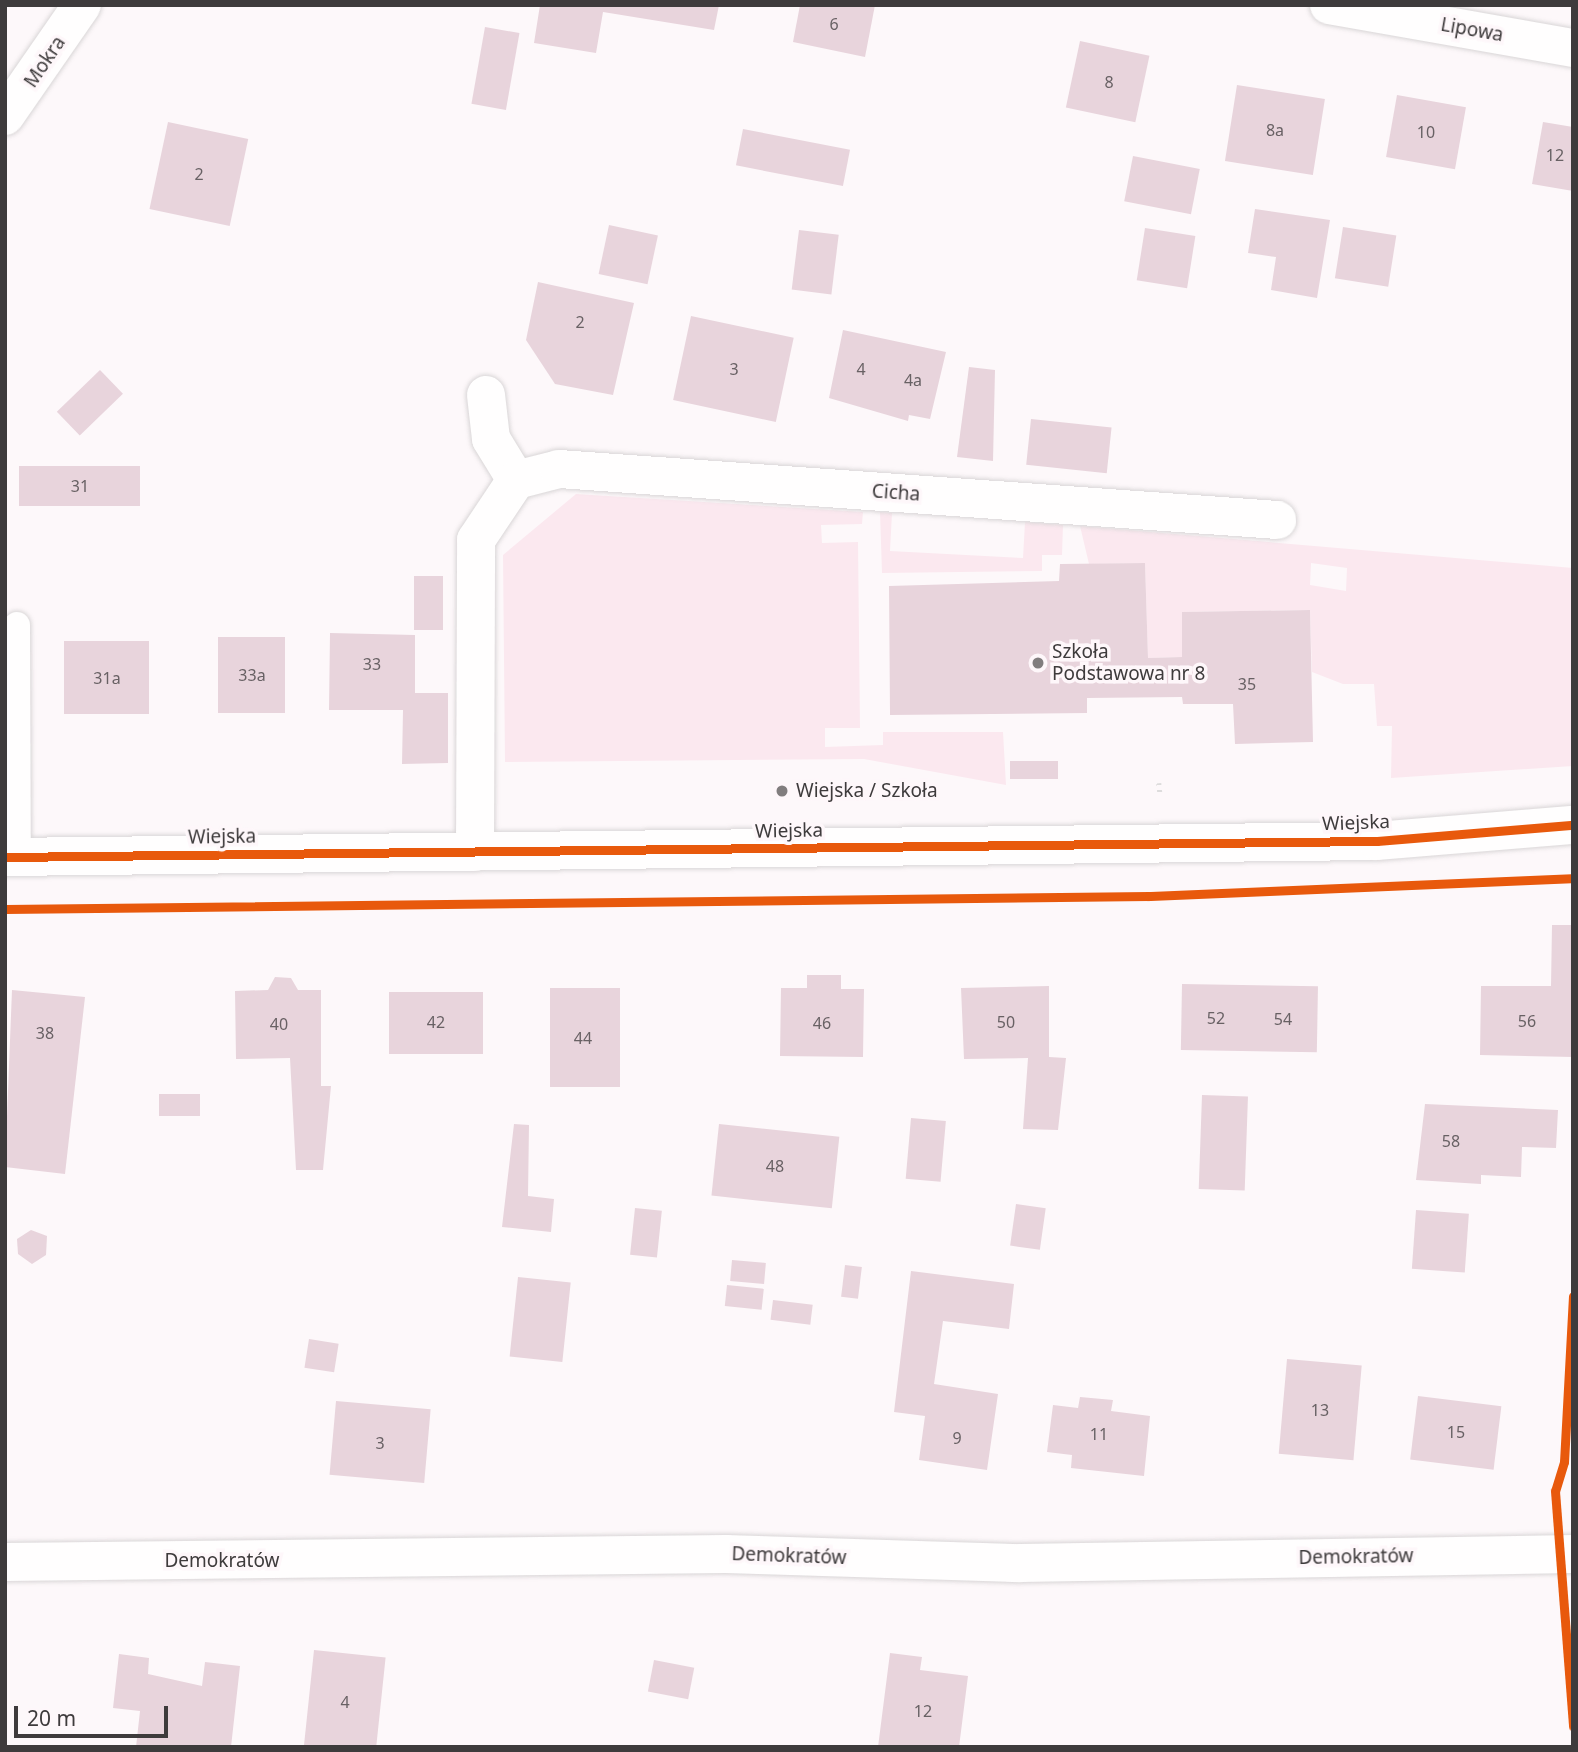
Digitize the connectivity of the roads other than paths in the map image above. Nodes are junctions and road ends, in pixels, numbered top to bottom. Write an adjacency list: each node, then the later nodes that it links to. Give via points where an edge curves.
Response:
1 (82, 5): 4 (street, Mokra)
2 (1329, 5): 3 (street, Lipowa)
3 (1573, 48)
4 (5, 116)
5 (486, 395): 6 (street, via 491,439)
6 (516, 480): 7 (street, Cicha, via 559,470); 10 (street, via 476,540)
7 (1277, 520)
8 (17, 625): 11 (lane)
9 (1573, 825): 10 (street, Wiejska, via 1377,841)
10 (475, 852): 11 (street, Wiejska)
11 (12, 857)
12 (1573, 1554): 13 (street, Demokratów, via 1020,1563 726,1554)
13 (5, 1562)

